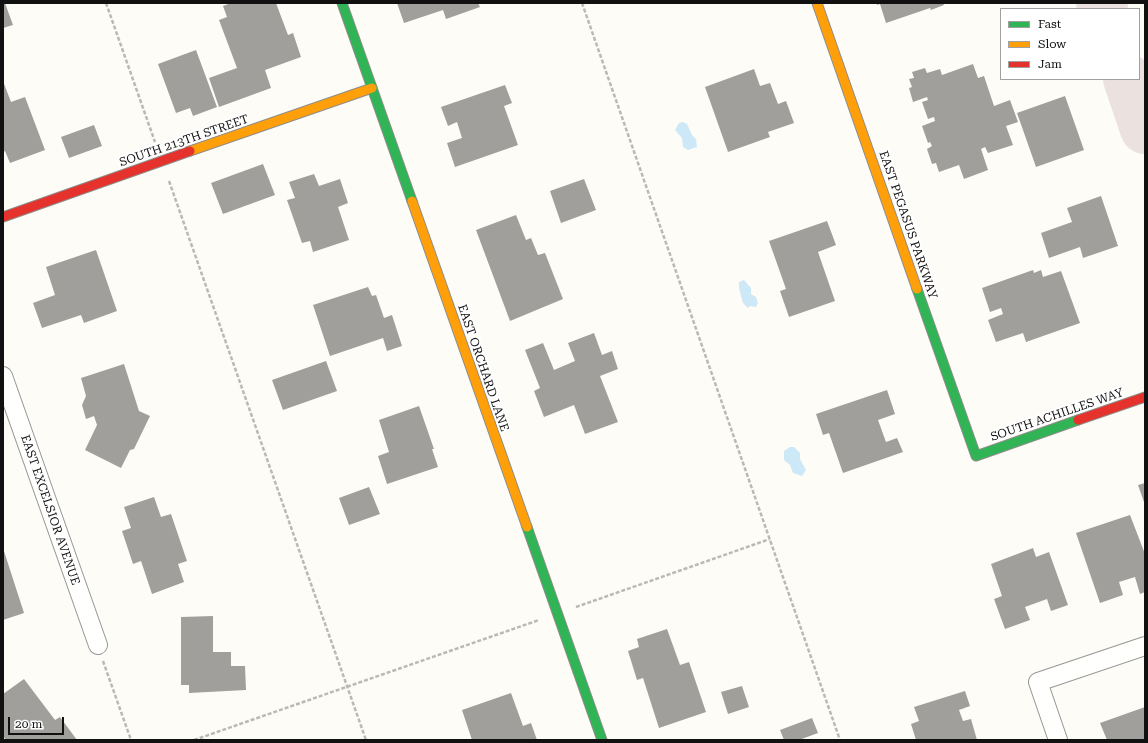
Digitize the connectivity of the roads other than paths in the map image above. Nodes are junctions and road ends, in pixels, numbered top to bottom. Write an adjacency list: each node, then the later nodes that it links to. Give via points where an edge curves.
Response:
1 (342, 3): 3 (street, EAST ORCHARD LANE)
2 (817, 3): 7 (street, EAST PEGASUS PARKWAY)
3 (372, 88): 4 (street, SOUTH 213TH STREET); 10 (street, EAST ORCHARD LANE)
4 (3, 217)
5 (3, 376): 8 (street, EAST EXCELSIOR AVENUE)
6 (1145, 397): 7 (street, SOUTH ACHILLES WAY)
7 (976, 456)
8 (98, 645)
9 (1145, 646): 11 (street, via 1038,682)
10 (602, 740)
11 (1058, 740)

